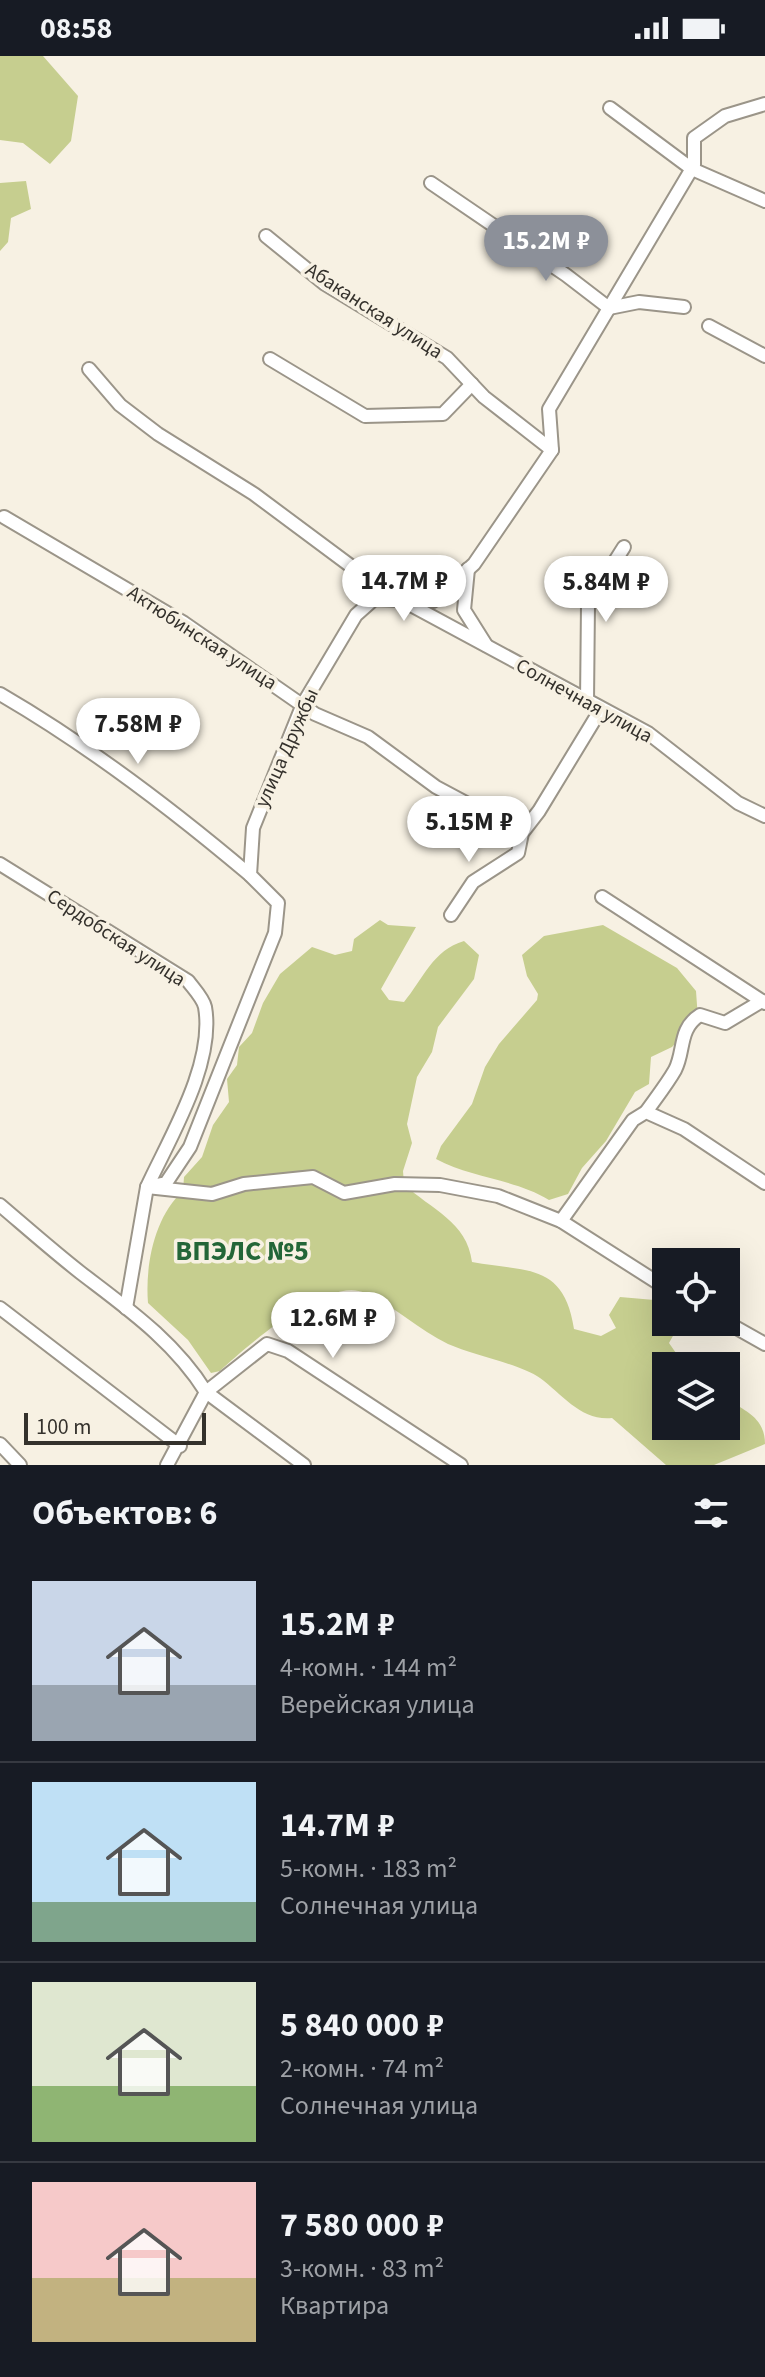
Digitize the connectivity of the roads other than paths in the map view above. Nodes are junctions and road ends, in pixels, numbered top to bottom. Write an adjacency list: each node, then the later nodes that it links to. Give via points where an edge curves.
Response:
1 (765, 104): 3 (street, via 725,116 694,138)
2 (610, 108): 3 (street)
3 (692, 169): 5 (street); 8 (street)
4 (431, 183): 8 (street)
5 (765, 201)
6 (266, 236): 13 (street, Абаканская улица, via 325,284 447,358)
7 (684, 307): 8 (street, via 639,302)
8 (609, 308): 14 (street, via 549,409)
9 (709, 326): 10 (street)
10 (765, 356)
11 (270, 359): 13 (street, via 365,416 443,414)
12 (89, 369): 18 (street, Солнечная улица, via 120,405 158,434 254,494)
13 (472, 384): 14 (street, Абаканская улица)
14 (552, 450): 17 (street, улица Дружбы)
15 (4, 517): 22 (street, Актюбинская улица, via 184,623)
16 (624, 547): 21 (street, via 588,604)
17 (468, 569): 18 (street, улица Дружбы, via 433,601); 19 (street, via 464,610)
18 (400, 601): 19 (street, Солнечная улица); 22 (street, улица Дружбы, via 374,599 356,615)
19 (488, 648): 21 (street, Солнечная улица)
20 (0, 694): 27 (street, via 199,832)
21 (587, 701): 23 (street, Солнечная улица)
22 (303, 704): 25 (street, Актюбинская улица, via 368,737 436,787); 27 (street, улица Дружбы, via 253,828)
23 (601, 709): 24 (street, Солнечная улица, via 648,733 738,803); 25 (street)
24 (765, 816)
25 (522, 833): 29 (street, via 518,853 473,882)
26 (0, 864): 33 (street, Сердобская улица, via 188,981 205,1004 205,1033 193,1087)
27 (250, 875): 33 (street, via 278,903 275,933 190,1147 166,1183)
28 (602, 897): 30 (street)
29 (451, 915)
30 (763, 1002): 31 (street, via 725,1023 700,1015 690,1021 679,1044 677,1067)
31 (646, 1112): 32 (street, via 684,1129); 35 (street, via 633,1120)
32 (765, 1183)
33 (147, 1187): 35 (street, via 212,1194 244,1184 313,1177 344,1193 395,1184 440,1185 498,1196); 38 (street)
34 (0, 1205): 38 (street)
35 (561, 1221): 36 (street)
36 (652, 1279)
37 (0, 1308): 43 (street)
38 (126, 1308): 41 (street, via 154,1328)
39 (740, 1330): 40 (street)
40 (765, 1344)
41 (206, 1392): 43 (street); 46 (street); 47 (street, via 267,1344 288,1351)
42 (0, 1444): 44 (street)
43 (180, 1446): 45 (street)
44 (20, 1465)
45 (167, 1465)
46 (304, 1465)
47 (461, 1465)

